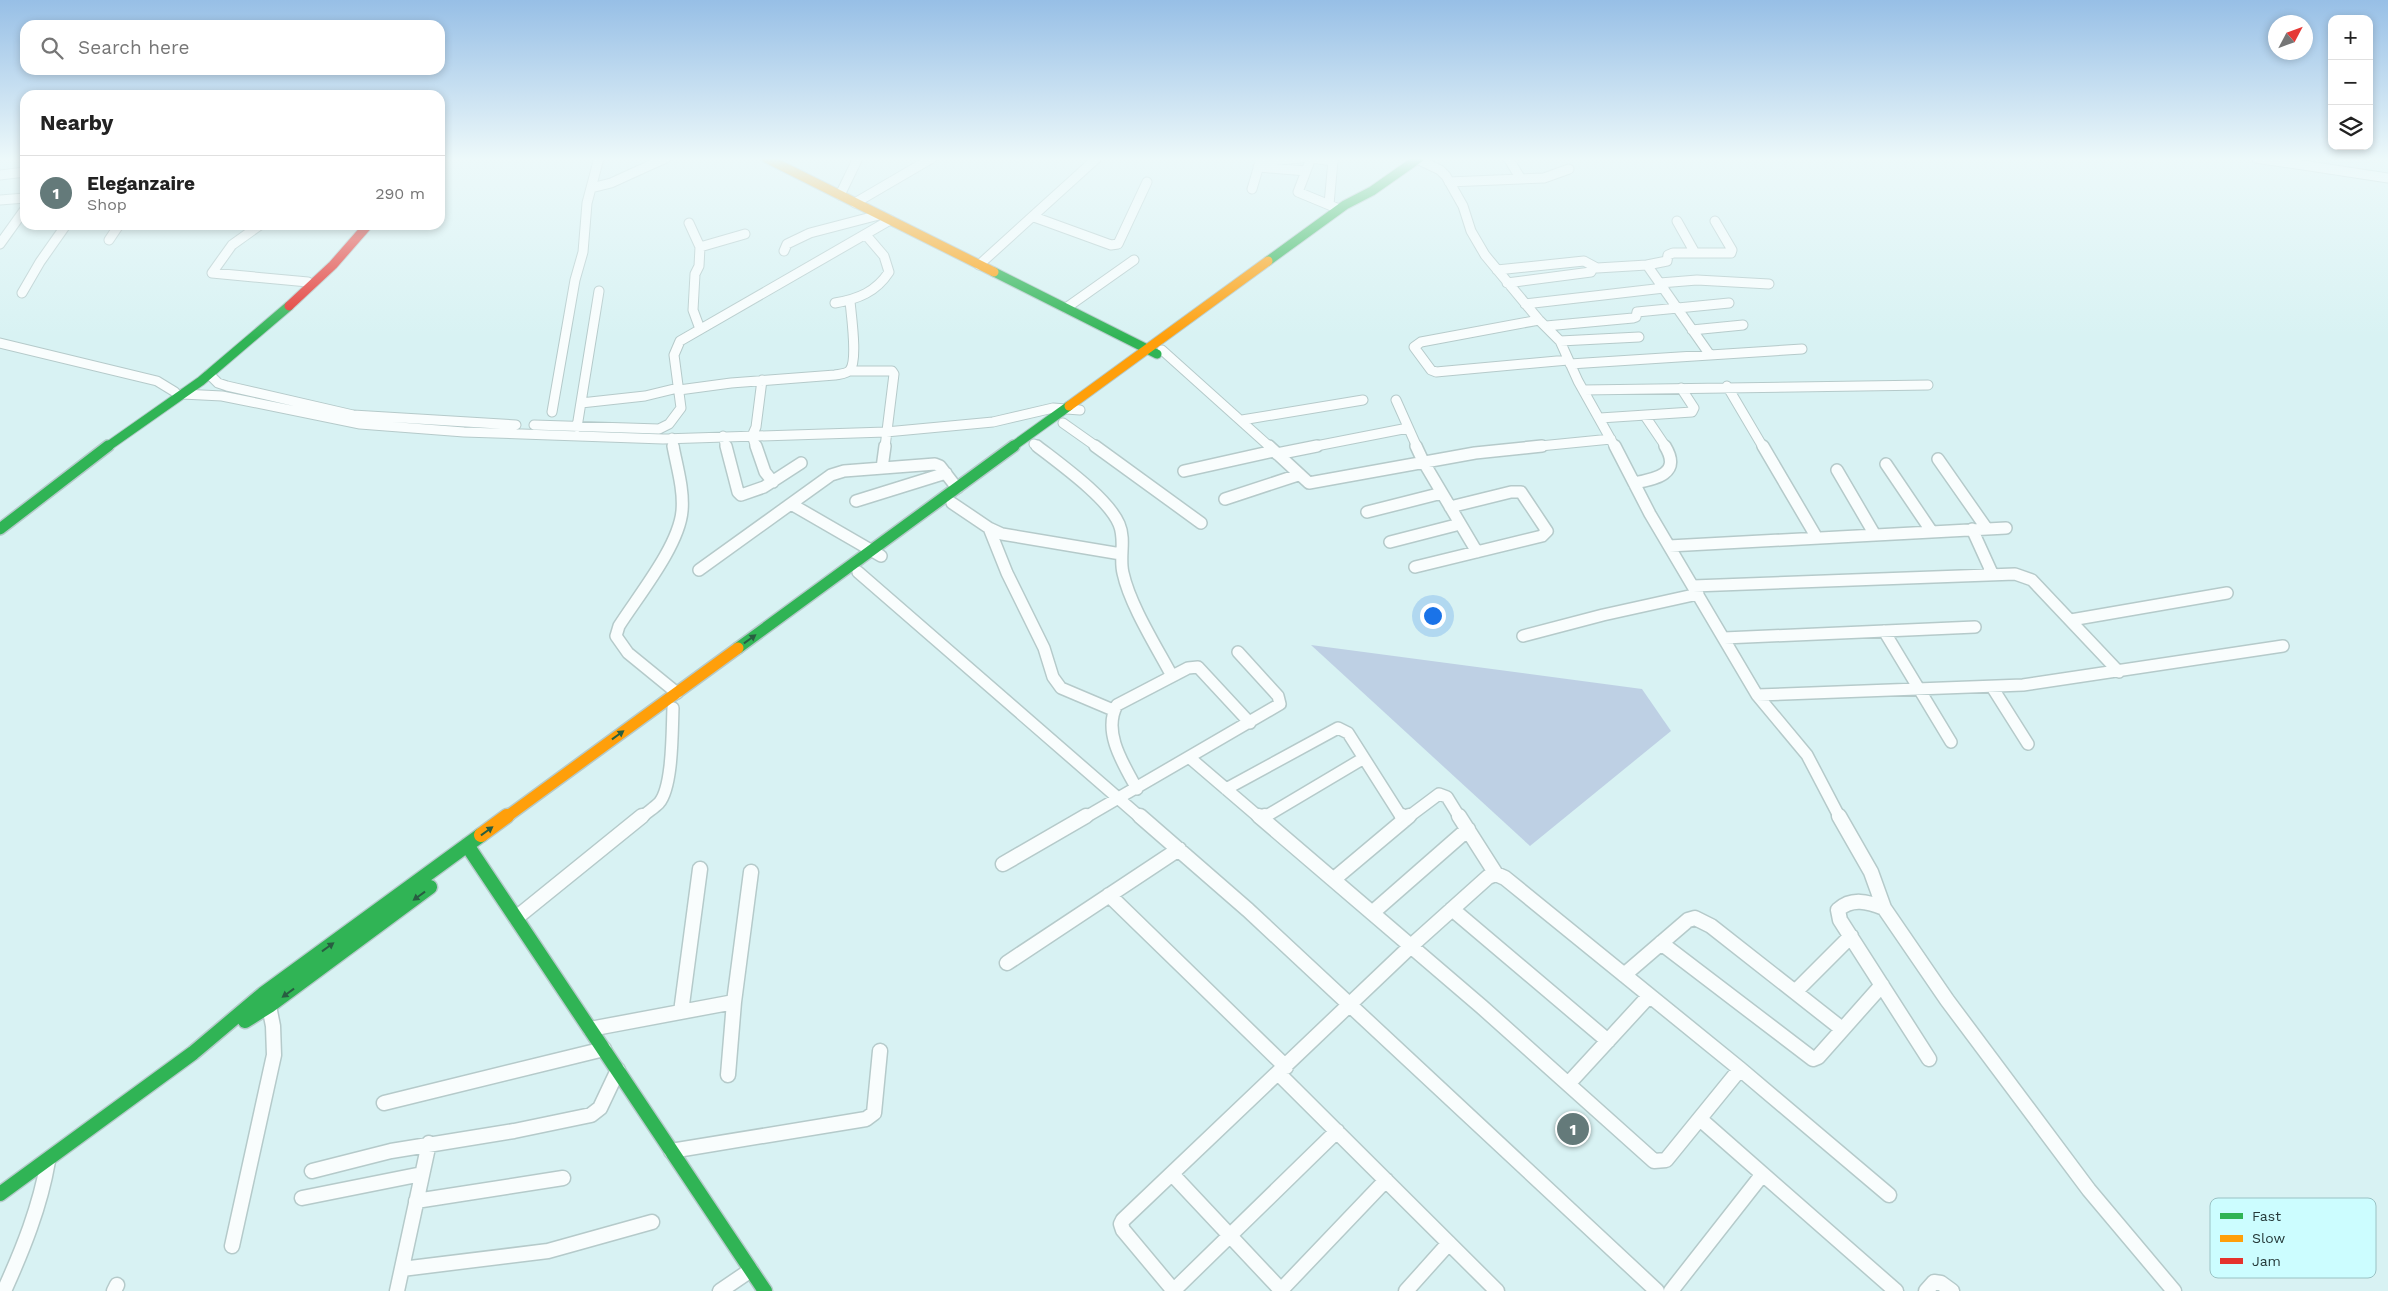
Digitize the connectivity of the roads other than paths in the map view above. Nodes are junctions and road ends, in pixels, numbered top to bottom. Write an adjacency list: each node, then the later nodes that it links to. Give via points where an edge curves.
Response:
1 (15, 218): 16 (street)
2 (587, 218): 71 (street)
3 (867, 218): 27 (street, via 801,236 787,244)
4 (886, 218): 11 (main road)
5 (1033, 218): 30 (street)
6 (1037, 218): 7 (street, via 1111,245 1118,244)
7 (1130, 218)
8 (1320, 218): 54 (main road)
9 (1342, 218): 54 (main road)
10 (1468, 218): 33 (street, via 1477,242)
11 (890, 220): 23 (street); 30 (main road)
12 (1677, 221): 28 (street)
13 (1715, 221): 28 (street, via 1733,252)
14 (689, 223): 26 (street)
15 (20, 225): 16 (street)
16 (5, 228): 25 (street)
17 (62, 230): 39 (street)
18 (116, 230): 24 (street)
19 (253, 230): 34 (street, via 232,245 212,273)
20 (355, 230): 34 (main road)
21 (364, 230): 58 (main road, via 307,291)
22 (745, 234): 26 (street)
23 (866, 234): 40 (street, via 882,253 888,272 875,289 861,298); 48 (street)
24 (109, 240)
25 (0, 244)
26 (700, 247): 48 (street, via 692,310)
27 (784, 251)
28 (1695, 253): 31 (street, via 1669,253 1666,261)
29 (1134, 260): 44 (street)
30 (979, 264): 44 (main road)
31 (1647, 265): 32 (street); 37 (street)
32 (1593, 268): 33 (street, via 1584,261); 35 (street, via 1591,272)
33 (1497, 270): 35 (street)
34 (308, 282): 58 (main road)
35 (1507, 283): 43 (street)
36 (1768, 284): 37 (street, via 1697,280)
37 (1662, 285): 43 (street); 45 (street)
38 (599, 290): 68 (street)
39 (22, 293)
40 (850, 300): 41 (street); 57 (street, via 853,346)
41 (835, 302)
42 (1729, 303): 45 (street)
43 (1525, 304): 46 (street)
44 (1066, 308): 54 (main road)
45 (1678, 308): 46 (street, via 1637,312 1633,318); 49 (street)
46 (1542, 323): 51 (street); 56 (street, via 1421,342 1414,347 1436,372)
47 (1743, 324): 49 (street)
48 (700, 329): 64 (street, via 680,340 675,348 675,374)
49 (1692, 330): 55 (street)
50 (1639, 337): 51 (street)
51 (1560, 341): 56 (street)
52 (0, 343): 65 (street)
53 (1802, 349): 55 (street)
54 (1155, 351): 69 (main road); 70 (main road); 74 (street)
55 (1710, 355): 56 (street)
56 (1569, 362): 61 (street)
57 (850, 371): 59 (street); 78 (street, via 894,372)
58 (202, 377): 65 (main road); 76 (street, via 226,386 353,415)
59 (762, 380): 64 (street); 80 (street)
60 (1928, 385): 62 (street)
61 (1581, 386): 63 (street); 73 (street)
62 (1727, 386): 63 (street); 114 (street)
63 (1681, 388): 72 (street, via 1694,408 1692,412)
64 (679, 389): 68 (street); 79 (street, via 681,408)
65 (182, 390): 79 (street, via 360,424 464,432); 104 (main road); 109 (main road)
66 (1363, 400): 74 (street)
67 (1396, 400): 77 (street)
68 (581, 403): 76 (street)
69 (1066, 408): 70 (street); 78 (street, via 993,422); 96 (main road)
70 (1080, 410): 75 (main road)
71 (552, 412)
72 (1645, 416): 73 (street); 95 (street, via 1668,451 1672,465 1661,478)
73 (1600, 418): 82 (street)
74 (1242, 420): 84 (street)
75 (1063, 423): 83 (main road); 105 (street)
76 (577, 427): 79 (street, via 652,429)
77 (1408, 428): 84 (street); 86 (street)
78 (886, 429): 80 (street); 89 (street)
79 (666, 434): 81 (street); 137 (street, via 681,496 682,518 673,540 619,626 616,636 628,653)
80 (753, 434): 81 (street); 94 (street, via 765,472)
81 (723, 436): 94 (street, via 741,495)
82 (1612, 438): 86 (street); 95 (street)
83 (1034, 444): 100 (main road); 119 (street, via 1072,472 1108,507 1119,523)
84 (1276, 452): 91 (street); 93 (street)
85 (1938, 459): 110 (street)
86 (1423, 461): 93 (street, via 1314,483); 97 (street)
87 (801, 463): 94 (street)
88 (1886, 464): 112 (street)
89 (882, 468): 92 (street, via 935,464); 101 (street, via 837,472)
90 (1837, 470): 113 (street)
91 (1184, 471)
92 (946, 473): 96 (street); 99 (street)
93 (1298, 475): 98 (street)
94 (773, 482)
95 (1634, 483): 116 (street)
96 (957, 488): 118 (main road)
97 (1442, 493): 102 (street); 103 (street)
98 (1225, 499)
99 (856, 501)
100 (952, 503): 107 (street); 118 (main road)
101 (791, 504): 118 (street); 121 (street)
102 (1450, 507): 106 (street); 117 (street, via 1521,492 1547,528 1542,536)
103 (1367, 512)
104 (0, 518)
105 (1201, 523)
106 (1460, 524): 115 (street); 117 (street)
107 (989, 528): 119 (street, via 1016,537); 140 (street, via 1004,568 1061,688)
108 (2006, 528): 110 (street)
109 (0, 529)
110 (1987, 529): 111 (street)
111 (1972, 530): 112 (street); 123 (street)
112 (1932, 532): 113 (street)
113 (1875, 535): 114 (street)
114 (1817, 538): 116 (street)
115 (1390, 542)
116 (1669, 546): 124 (street)
117 (1477, 552): 120 (street)
118 (876, 553): 122 (main road); 137 (main road, one-way to 118)
119 (1121, 554): 134 (street, via 1127,588)
120 (1414, 567)
121 (700, 570)
122 (858, 572): 139 (main road); 148 (street)
123 (1992, 573): 124 (street); 126 (street, via 2015,574 2032,580)
124 (1696, 590): 129 (street); 130 (street)
125 (2226, 593): 126 (street)
126 (2070, 620): 133 (street)
127 (1975, 627): 128 (street)
128 (1884, 631): 130 (street); 136 (street)
129 (1523, 636)
130 (1724, 638): 138 (street)
131 (2283, 646): 133 (street)
132 (1238, 652): 141 (street, via 1280,700 1277,707)
133 (2119, 672): 135 (street)
134 (1172, 676): 140 (street); 141 (street, via 1193,666 1202,669)
135 (1992, 687): 136 (street); 143 (street)
136 (1919, 689): 138 (street); 142 (street)
137 (677, 692): 154 (main road, one-way to 137)
138 (1757, 695): 162 (street, via 1808,755 1871,872)
139 (673, 708): 152 (main road); 165 (street, via 666,790 660,802)
140 (1112, 710): 146 (street, via 1110,716 1116,744)
141 (1250, 723): 144 (street)
142 (1951, 742)
143 (2028, 744)
144 (1190, 758): 146 (street); 147 (street)
145 (1364, 758): 147 (street, via 1348,733 1338,728); 149 (street); 150 (street)
146 (1137, 788): 148 (street)
147 (1226, 789): 149 (street)
148 (1120, 798): 153 (street); 155 (street)
149 (1262, 818): 160 (street)
150 (1404, 820): 151 (street, via 1439,794 1447,797); 160 (street)
151 (1468, 829): 158 (street); 164 (street)
152 (506, 832)
153 (1179, 849): 161 (street); 175 (street)
154 (473, 853): 165 (main road); 183 (main road, one-way to 154, via 263,994)
155 (1003, 864)
156 (700, 869): 177 (street)
157 (751, 872): 174 (street)
158 (1496, 874): 163 (street, via 1488,877); 170 (street)
159 (443, 878): 176 (main road, one-way to 176)
160 (1334, 879): 164 (street)
161 (1109, 895): 169 (street); 187 (street)
162 (1884, 908): 166 (street, via 1867,902 1843,903 1838,910 1840,920); 225 (street, via 1993,1064 2089,1190)
163 (1452, 909): 168 (street); 180 (street)
164 (1372, 913): 168 (street)
165 (516, 918): 178 (main road)
166 (1851, 936): 171 (street); 172 (street)
167 (1661, 943): 170 (street); 172 (street, via 1688,920 1695,918); 179 (street, via 1813,1059)
168 (1411, 946): 175 (street); 189 (street)
169 (1007, 963)
170 (1624, 975): 173 (street)
171 (1882, 985): 179 (street); 184 (street)
172 (1795, 992): 179 (street)
173 (1649, 996): 180 (street); 185 (street)
174 (734, 1002): 177 (street); 188 (street)
175 (1350, 1005): 187 (street); 220 (street)
176 (269, 1006): 183 (main road); 209 (street, via 274,1055)
177 (681, 1012): 178 (street)
178 (590, 1029): 181 (main road)
179 (1842, 1029)
180 (1608, 1041): 189 (street)
181 (604, 1049): 186 (main road); 190 (street)
182 (880, 1051): 194 (street, via 876,1108 866,1119)
183 (193, 1053): 195 (main road)
184 (1929, 1059)
185 (1740, 1069): 191 (street); 203 (street)
186 (618, 1070): 193 (street, via 600,1108 592,1114 514,1131); 194 (main road)
187 (1282, 1070): 192 (street); 198 (street)
188 (728, 1075)
189 (1569, 1083): 191 (street, via 1660,1162 1666,1160)
190 (384, 1103)
191 (1700, 1119): 199 (street)
192 (1337, 1131): 201 (street); 207 (street)
193 (429, 1143): 196 (street); 197 (street)
194 (671, 1151): 211 (main road)
195 (48, 1159): 202 (main road); 213 (street, via 34,1222)
196 (312, 1172)
197 (422, 1174): 204 (street); 205 (street)
198 (1172, 1174): 207 (street); 217 (street, via 1121,1224)
199 (1762, 1175): 221 (street); 222 (street)
200 (563, 1178): 205 (street)
201 (1386, 1180): 208 (street); 212 (street)
202 (0, 1194)
203 (1889, 1195)
204 (302, 1198)
205 (416, 1201): 210 (street)
206 (652, 1222): 210 (street, via 548,1251)
207 (1230, 1236): 212 (street); 217 (street)
208 (1448, 1243): 218 (street); 219 (street)
209 (232, 1246)
210 (402, 1269): 214 (street)
211 (751, 1270): 215 (street); 216 (main road)
212 (1281, 1290)
213 (4, 1291)
214 (397, 1291)
215 (720, 1291)
216 (765, 1291)
217 (1174, 1291)
218 (1406, 1291)
219 (1497, 1291)
220 (1657, 1291)
221 (1671, 1291)
222 (1896, 1291)
223 (1926, 1291): 224 (street, via 1934,1282)
224 (1952, 1291)
225 (2174, 1291)

